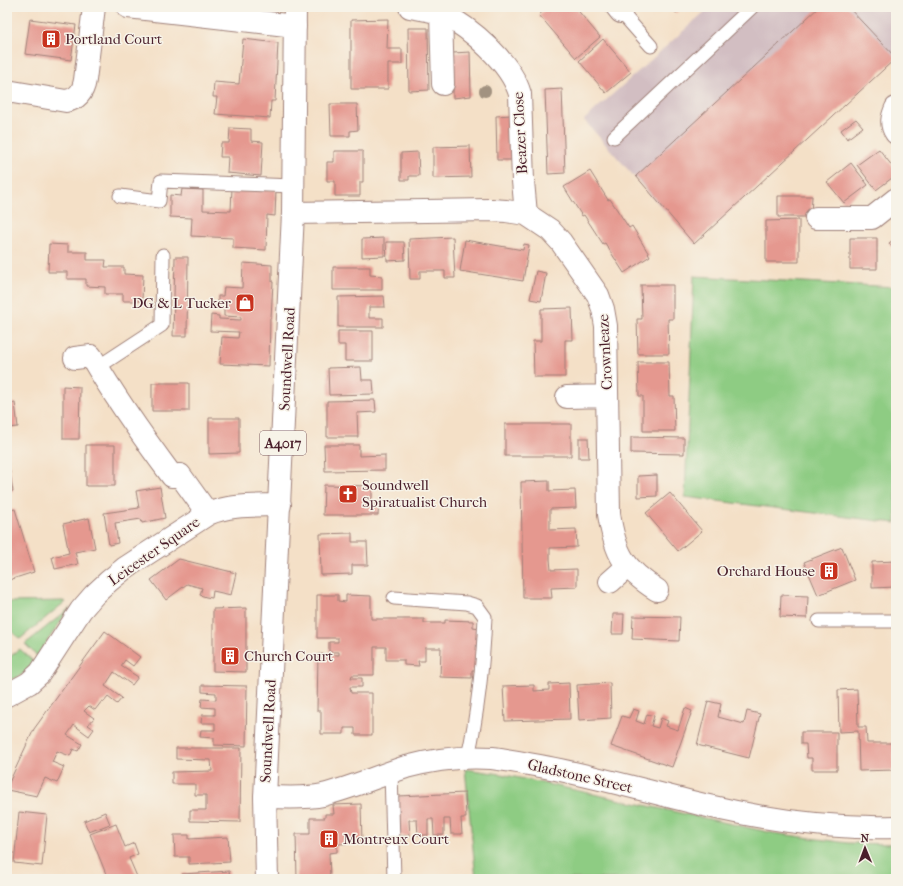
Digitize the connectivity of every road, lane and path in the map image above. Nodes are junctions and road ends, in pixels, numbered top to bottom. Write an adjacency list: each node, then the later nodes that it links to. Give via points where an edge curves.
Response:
1 (94, 7): 10 (street, via 84,87 80,95 66,101)
2 (128, 7): 7 (street)
3 (410, 7): 6 (street, Beazer Close)
4 (752, 7): 13 (lane)
5 (619, 9): 8 (lane)
6 (441, 14): 9 (street); 18 (street, Beazer Close, via 461,25 499,57 517,84 520,94)
7 (295, 16): 14 (street, Soundwell Road / A4017)
8 (651, 46)
9 (443, 84)
10 (7, 91)
11 (896, 108): 12 (street, via 891,118)
12 (896, 133)
13 (614, 137)
14 (293, 186): 15 (lane, via 161,181 159,201); 17 (street, Soundwell Road / A4017)
15 (120, 196)
16 (896, 199): 19 (street, via 872,218)
17 (293, 214): 18 (street, Crownleaze, via 491,210); 25 (street, Soundwell Road / A4017)
18 (526, 214): 24 (street, Crownleaze, via 550,230 561,242 598,295 606,326)
19 (816, 218)
20 (163, 255): 22 (lane, via 162,325)
21 (75, 358): 22 (street, Leicester Square, via 91,356)
22 (98, 367): 26 (street, Leicester Square, via 127,415 153,451 172,476 180,475)
23 (566, 396): 24 (street)
24 (607, 396): 27 (street, Crownleaze, via 609,514 617,547)
25 (280, 505): 26 (street, Leicester Square, via 229,508); 36 (street, Soundwell Road / A4017)
26 (208, 514): 33 (street, Leicester Square, via 109,581 81,610 40,673)
27 (628, 566): 28 (street); 29 (street, Crownleaze, via 633,573)
28 (610, 582)
29 (658, 590)
30 (394, 598): 34 (lane, via 467,603 477,606 486,617 476,720)
31 (819, 621): 32 (lane)
32 (896, 621)
33 (7, 695)
34 (468, 757): 35 (street, Gladstone Street, via 440,759); 37 (street, Gladstone Street, via 494,758 553,768 773,819 849,827)
35 (390, 772): 36 (street, Gladstone Street, via 322,795); 39 (lane)
36 (265, 798): 38 (street, Soundwell Road / A4017)
37 (896, 827)
38 (267, 879)
39 (394, 879)

